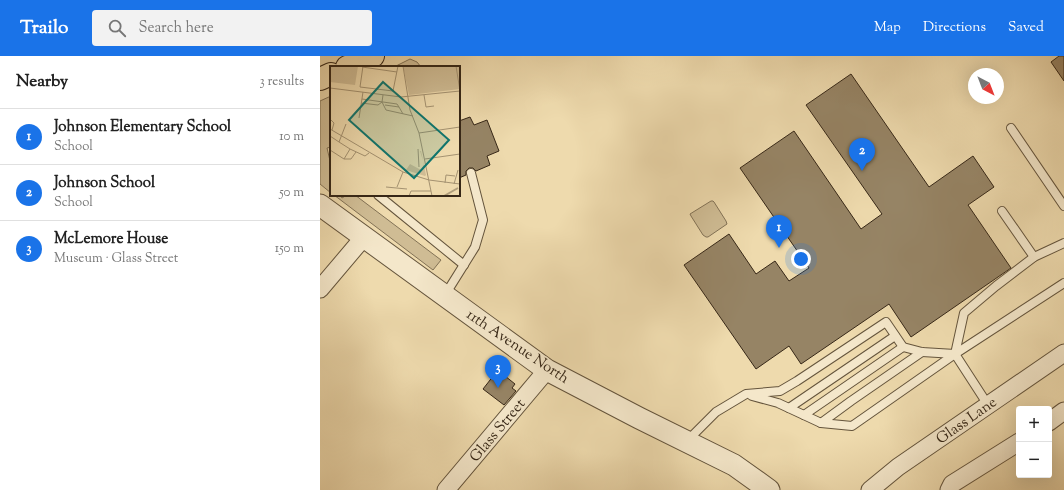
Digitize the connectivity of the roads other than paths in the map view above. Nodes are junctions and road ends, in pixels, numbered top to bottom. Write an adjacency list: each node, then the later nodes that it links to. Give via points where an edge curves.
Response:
1 (373, 56): 2 (main road)
2 (350, 66)
3 (330, 74): 4 (main road)
4 (320, 79)
5 (1011, 128): 9 (lane)
6 (472, 173): 14 (lane, via 482,220 475,247)
7 (379, 196): 14 (lane)
8 (320, 205): 11 (street, 11th Avenue North)
9 (1064, 206)
10 (1002, 211): 13 (lane)
11 (364, 237): 16 (street); 17 (street, 11th Avenue North)
12 (1064, 242): 13 (lane)
13 (1034, 257): 22 (lane, via 964,313)
14 (464, 264): 17 (lane)
15 (1064, 283): 22 (lane)
16 (320, 289)
17 (445, 296): 23 (street, 11th Avenue North)
18 (895, 336): 19 (lane); 24 (lane, via 886,322 780,391); 26 (lane)
19 (903, 347): 20 (lane); 28 (lane)
20 (922, 352): 22 (lane); 30 (lane)
21 (1064, 353): 25 (street, Glass Lane)
22 (955, 354): 25 (lane); 30 (lane, via 852,426)
23 (547, 370): 31 (street, 11th Avenue North); 33 (street, Glass Street)
24 (746, 394): 26 (lane, via 778,402); 31 (lane, via 716,412)
25 (988, 405): 35 (street, Glass Lane, via 898,467)
26 (789, 408): 28 (lane)
27 (1064, 411): 29 (street)
28 (804, 415): 30 (lane)
29 (1052, 420)
30 (821, 423)
31 (686, 442): 34 (street, 11th Avenue North, via 734,465)
32 (1016, 444): 36 (street, via 952,484)
33 (446, 490)
34 (769, 490)
35 (870, 490)
36 (949, 490)

